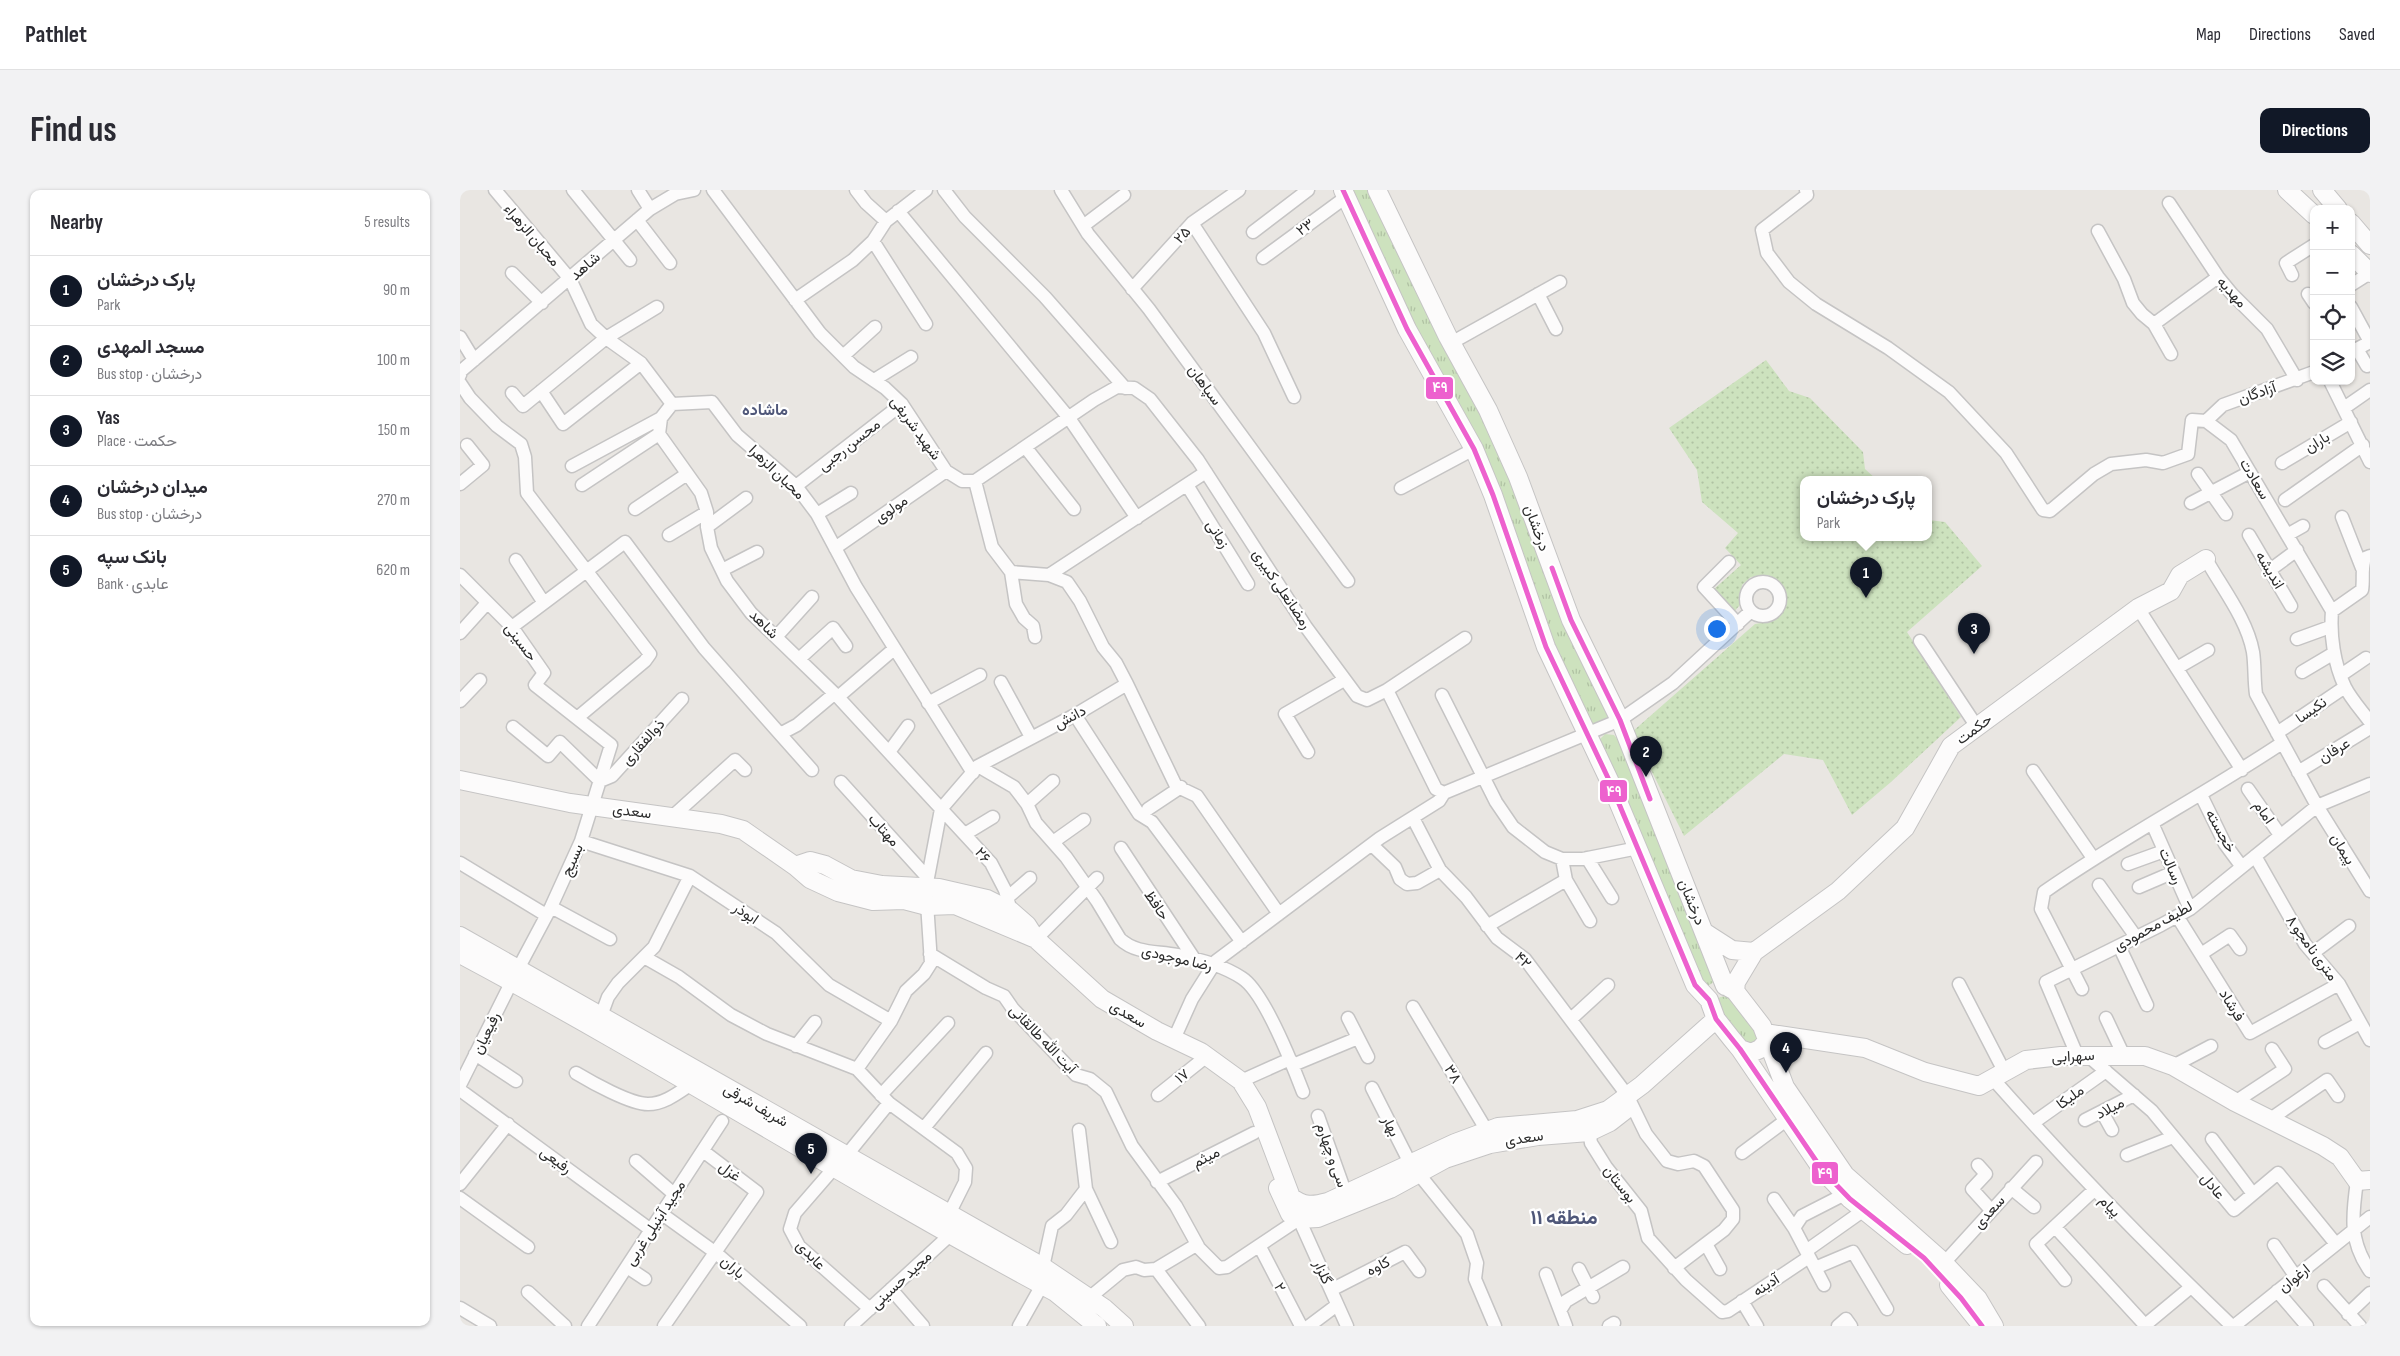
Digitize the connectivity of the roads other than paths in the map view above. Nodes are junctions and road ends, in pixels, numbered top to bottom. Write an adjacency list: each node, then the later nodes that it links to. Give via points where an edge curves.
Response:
1 (495, 190): 42 (street, محبان الزهراء)
2 (573, 190): 30 (street)
3 (638, 190): 20 (street)
4 (694, 190): 20 (street, شاهد, via 675,194)
5 (713, 190): 47 (street, شهید شریفی)
6 (856, 190): 24 (street)
7 (926, 190): 21 (street)
8 (944, 190): 73 (street, via 965,217 1045,297)
9 (1061, 190): 26 (street, سپاهان)
10 (1239, 190): 25 (street, ۲۵)
11 (1308, 190): 29 (street)
12 (1377, 190): 58 (main road, درخشان)
13 (1806, 190): 83 (street, via 1807,195 1762,230 1767,253 1789,282 1816,304 1888,348 1950,392 2006,453 2043,510 2050,511 2111,464 2146,460 2163,463 2188,454 2192,420)
14 (2287, 190): 22 (main road)
15 (2322, 190): 19 (main road)
16 (1345, 193): 34 (street, ۲۳); 89 (main road, درخشان, via 1407,329)
17 (1124, 195): 26 (street)
18 (2170, 203): 41 (street, مهدیه)
19 (2335, 205)
20 (650, 209): 23 (street, شاهد)
21 (898, 211): 24 (street); 82 (street)
22 (2310, 211)
23 (637, 220): 30 (street, شاهد); 37 (street)
24 (886, 221): 31 (street)
25 (1192, 223): 45 (street, ۲۵); 77 (street, via 1264,333)
26 (1083, 226): 45 (street, سپاهان)
27 (2355, 228): 32 (main road)
28 (2098, 231): 52 (street, via 2133,303)
29 (1252, 232)
30 (614, 240): 36 (street); 42 (street, شاهد)
31 (873, 241): 47 (street, via 853,260); 51 (street)
32 (2370, 244)
33 (2310, 248): 40 (street, via 2286,263)
34 (1263, 258)
35 (2355, 258): 39 (main road)
36 (630, 260)
37 (670, 263)
38 (512, 273): 48 (street)
39 (2370, 273): 44 (street)
40 (2292, 275)
41 (2218, 277): 52 (street); 70 (street, مهدیه, via 2267,329)
42 (570, 279): 48 (street, شاهد); 56 (street, via 591,324)
43 (1560, 282): 46 (street)
44 (2355, 282)
45 (1132, 289): 135 (street, سپاهان)
46 (1538, 294): 54 (street); 58 (street)
47 (795, 300): 62 (street, شهید شریفی, via 820,334)
48 (542, 304): 64 (street, شاهد)
49 (657, 307): 56 (street)
50 (2355, 314): 57 (street)
51 (926, 324)
52 (2154, 324): 61 (street)
53 (875, 328): 62 (street)
54 (1556, 329)
55 (460, 337): 64 (street)
56 (606, 338): 65 (street); 75 (street)
57 (2370, 342): 59 (street)
58 (1451, 343): 175 (main road, درخشان, via 1488,410 1518,477 1571,620)
59 (2355, 350)
60 (2355, 352): 66 (street)
61 (2171, 354)
62 (843, 356): 69 (street, شهید شریفی, via 854,368)
63 (911, 357): 69 (street)
64 (474, 360): 68 (street, شاهد)
65 (641, 363): 75 (street, via 562,424); 78 (street)
66 (2367, 366)
67 (2310, 374): 70 (street, آزادگان)
68 (460, 375)
69 (874, 380): 79 (street, شهید شریفی)
70 (2296, 380): 83 (street, آزادگان, via 2223,405)
71 (460, 383): 131 (street, via 496,426 521,444 527,493)
72 (2332, 385): 80 (street)
73 (1125, 388): 82 (street, via 1117,388); 94 (street, رمضانعلی کبیری, via 1134,388 1150,399)
74 (2370, 390): 80 (street)
75 (541, 391): 76 (street, via 523,406)
76 (512, 392)
77 (1294, 397)
78 (672, 404): 81 (street); 102 (street, محبان الزهرا, via 712,402 737,435)
79 (902, 404): 93 (street, شهید شریفی); 102 (street, محسن رجبی)
80 (2344, 408): 84 (street)
81 (660, 418): 85 (street); 92 (street)
82 (1069, 418): 88 (street); 115 (street)
83 (2206, 421): 95 (street, سعادت, via 2231,440)
84 (2351, 422): 87 (street); 91 (street, باران)
85 (659, 434): 96 (street, شاهد); 100 (street)
86 (467, 445): 99 (street, via 483,465)
87 (2363, 445): 90 (street); 107 (street)
88 (1026, 448): 98 (street); 110 (street)
89 (1474, 449): 103 (street); 181 (main road, درخشان, via 1493,494 1546,648)
90 (2370, 462)
91 (2282, 463)
92 (572, 466)
93 (946, 471): 98 (street, شهید شریفی, via 962,481); 121 (street, مولوی)
94 (1206, 472): 101 (street); 163 (street, رمضانعلی کبیری)
95 (2250, 472): 104 (street); 118 (street, سعادت)
96 (687, 474): 109 (street); 111 (street, شاهد, via 700,493)
97 (2198, 474): 104 (street)
98 (975, 481): 132 (street, via 992,547)
99 (460, 484)
100 (582, 485)
101 (1187, 485): 115 (street); 136 (street, زمانی)
102 (796, 486): 112 (street, محبان الزهرا)
103 (1401, 488)
104 (2212, 492): 108 (street); 113 (street)
105 (851, 493): 112 (street)
106 (746, 498): 117 (street)
107 (2285, 500)
108 (2192, 503)
109 (635, 509)
110 (1074, 509)
111 (707, 512): 117 (street, شاهد); 119 (street)
112 (817, 514): 121 (street, محبان الزهرا)
113 (2226, 514)
114 (2342, 517): 128 (street)
115 (1137, 518): 133 (street)
116 (2303, 526): 118 (street)
117 (707, 527): 129 (street, شاهد)
118 (2287, 534): 122 (street, سعادت)
119 (669, 535)
120 (2249, 535): 130 (street, اندیشه)
121 (835, 548): 154 (street, محبان الزهرا)
122 (2297, 550): 130 (street); 143 (street, سعادت)
123 (757, 552): 129 (street)
124 (2370, 556): 128 (street, via 2365,558)
125 (2206, 559): 141 (main road, حکمت, via 2180,574 2171,591); 184 (street, پیمان, via 2244,627 2253,653 2252,674 2256,694)
126 (516, 560): 139 (street)
127 (1729, 562): 144 (street, via 1704,587)
128 (2362, 568): 143 (street, via 2362,590)
129 (722, 570): 148 (street, شاهد, via 751,613)
130 (2270, 570): 140 (street, اندیشه)
131 (588, 571): 139 (street); 174 (street, via 650,654); 182 (street, via 625,542 704,648)
132 (1011, 572): 133 (street); 149 (street, via 1016,604 1033,626)
133 (1048, 575): 166 (street, via 1067,582)
134 (460, 576): 138 (street, حسینی)
135 (1348, 581)
136 (1248, 584)
137 (812, 597): 148 (street)
138 (487, 603): 145 (street, حسینی); 147 (street)
139 (544, 603): 145 (street)
140 (2291, 606)
141 (2138, 608): 159 (street); 179 (main road, حکمت)
142 (1751, 611): 144 (street)
143 (2332, 611): 146 (street)
144 (1738, 624): 175 (street, via 1673,683)
145 (512, 627): 174 (street, حسینی, via 544,673 535,685)
146 (2330, 627): 151 (street); 156 (street)
147 (460, 633)
148 (776, 637): 158 (street, شاهد)
149 (1035, 637)
150 (1465, 638): 167 (street)
151 (2297, 639)
152 (1920, 641): 179 (street)
153 (846, 646): 158 (street, via 834,628)
154 (894, 649): 169 (street); 172 (street, محبان الزهرا)
155 (2208, 650): 159 (street)
156 (2334, 653): 160 (street); 164 (street)
157 (2366, 658): 164 (street, نکیسا)
158 (799, 659): 169 (street, شاهد)
159 (2177, 668): 191 (street)
160 (2302, 672)
161 (980, 675): 172 (street)
162 (480, 680): 171 (street)
163 (1344, 680): 167 (street, رمضانعلی کبیری, via 1357,696 1367,700); 187 (street, via 1285,714)
164 (2343, 681): 176 (street); 184 (street, نکیسا)
165 (1000, 682): 183 (street)
166 (1127, 684): 173 (street, دانش); 200 (street, via 1176,786)
167 (1386, 690): 202 (street, via 1436,789)
168 (1442, 695): 194 (street)
169 (836, 696): 182 (street); 186 (street, شاهد)
170 (682, 699): 196 (street, ذوالفقاری, via 612,776)
171 (460, 701)
172 (928, 703): 188 (street, محبان الزهرا)
173 (1075, 715): 183 (street, دانش); 255 (street, via 1139,814 1152,822)
174 (577, 718): 185 (street, حسینی)
175 (1620, 720): 181 (street); 250 (main road, درخشان)
176 (2370, 722)
177 (908, 726): 186 (street)
178 (513, 727): 196 (street, via 548,756 560,742)
179 (1977, 727): 258 (main road, حکمت, via 1951,746 1905,828 1838,891)
180 (2370, 728): 193 (street, عرفان)
181 (1586, 732): 194 (street); 220 (main road, درخشان)
182 (780, 734): 190 (street)
183 (1031, 737): 188 (street, دانش)
184 (2280, 738): 191 (street, نکیسا); 193 (street, پیمان)
185 (611, 745): 196 (street, بسیج)
186 (889, 752): 207 (street, شاهد)
187 (1308, 752)
188 (975, 769): 204 (street, رضا موجودی, via 1014,787); 207 (street, دانش)
189 (745, 770): 209 (street, via 735,760)
190 (812, 770)
191 (2242, 770): 203 (street, نکیسا)
192 (2033, 771): 224 (street)
193 (2298, 772): 206 (street, پیمان)
194 (1483, 776): 202 (street); 225 (street, via 1513,827 1545,852)
195 (460, 780): 205 (main road, سعدی)
196 (600, 781): 205 (street, بسیج)
197 (1053, 781): 204 (street)
198 (840, 782): 235 (street, مهتاب)
199 (2370, 784): 206 (street, لطیف محمودی)
200 (1180, 788): 208 (street); 245 (street, via 1198,796)
201 (2248, 789): 215 (street, امام)
202 (1444, 793): 211 (street, via 1439,801)
203 (2201, 795): 213 (street, نکیسا); 229 (street, خجسته, via 2225,844)
204 (1027, 804): 217 (street, رضا موجودی, via 1036,823)
205 (591, 806): 209 (main road, سعدی); 216 (street, بسیج)
206 (2316, 806): 215 (street, لطیف محمودی); 239 (street, پیمان)
207 (941, 809): 214 (street, ۲۶); 235 (street, دانش)
208 (1148, 809)
209 (673, 816): 228 (main road, سعدی, via 742,830)
210 (993, 817): 214 (street)
211 (1413, 818): 218 (street); 230 (street, ۴۲)
212 (1084, 820): 217 (street)
213 (2152, 823): 221 (street, رسالت); 224 (street, نکیسا)
214 (964, 834): 241 (street, ۲۶, via 991,862)
215 (2280, 835): 222 (street, لطیف محمودی)
216 (581, 841): 232 (street, ابوذر); 244 (street, بسیج)
217 (1053, 842): 236 (street, رضا موجودی)
218 (1372, 845): 230 (street, via 1407,884 1416,883); 245 (street)
219 (1122, 848): 264 (street, حافظ)
220 (1638, 848): 223 (street); 273 (main road, درخشان, via 1695,985)
221 (2164, 851): 227 (street); 231 (street, رسالت)
222 (2255, 856): 229 (street, لطیف محمودی); 259 (street, ۸ متری نامجو)
223 (1587, 858): 225 (street); 240 (street)
224 (2093, 858): 266 (street, نکیسا, via 2044,892 2041,909)
225 (1562, 859): 234 (street)
226 (460, 862): 244 (street)
227 (2128, 864)
228 (795, 866): 235 (main road, سعدی, via 810,861 852,879 882,885); 242 (main road, سعدی, via 810,879 838,892 873,901 904,900)
229 (2242, 867): 243 (street, لطیف محمودی)
230 (1440, 870): 248 (street, ۴۲, via 1466,897)
231 (2174, 872): 238 (street); 243 (street, رسالت)
232 (690, 876): 263 (street, via 654,947); 281 (street, ابوذر, via 776,933 829,985)
233 (1030, 878): 241 (street)
234 (1566, 880): 247 (street); 248 (street)
235 (926, 883): 241 (main road, سعدی); 242 (street, دانش)
236 (1092, 883): 254 (street); 264 (street, رضا موجودی, via 1120,938 1128,947)
237 (2099, 885): 252 (street)
238 (2139, 887)
239 (2370, 891)
240 (1612, 898)
241 (1009, 904): 254 (main road, سعدی)
242 (927, 906): 254 (main road, سعدی, via 955,905); 261 (street)
243 (2190, 909): 246 (street, لطیف محمودی)
244 (548, 911): 253 (street); 267 (street, بسیج)
245 (1279, 914): 255 (street)
246 (2177, 916): 252 (street, لطیف محمودی); 262 (street, فرشاد)
247 (1590, 921)
248 (1487, 926): 279 (street, ۴۲, via 1497,938 1525,959)
249 (2349, 926): 259 (street)
250 (1704, 932): 258 (main road, via 1732,950); 271 (main road, درخشان)
251 (460, 936): 267 (main road, شریف شرقی)
252 (2136, 938): 256 (street, لطیف محمودی)
253 (610, 939)
254 (1036, 939): 287 (main road, سعدی, via 1102,999)
255 (1242, 942): 265 (street)
256 (2119, 946): 266 (street, لطیف محمودی); 274 (street)
257 (2240, 949): 262 (street, via 2230,935)
258 (1754, 952): 271 (main road)
259 (2313, 953): 269 (street, ۸ متری نامجو)
260 (460, 954): 267 (main road, شریف شرقی)
261 (930, 954): 281 (street, via 931,963 906,991); 345 (street, آیت الله طالقانی, via 1004,996 1076,1075 1090,1079 1106,1092 1132,1146)
262 (2200, 954): 269 (street, فرشاد, via 2250,1033)
263 (644, 957): 276 (street, via 618,983); 291 (street, via 679,977 732,1015)
264 (1195, 960): 265 (street, رضا موجودی)
265 (1214, 964): 287 (street, via 1192,999); 300 (street, رضا موجودی, via 1243,978 1260,997)
266 (2073, 968): 272 (street, نکیسا); 296 (street, لطیف محمودی, via 2046,982)
267 (514, 975): 276 (main road, شریف شرقی); 294 (street, رفیعیان); 308 (main road, شریف شرقی)
268 (1959, 984): 305 (street, پیام)
269 (2339, 984): 283 (street, ۸ متری نامجو)
270 (1608, 985): 279 (street)
271 (1730, 988): 273 (main road, via 1714,990); 286 (main road, درخشان, via 1749,1007)
272 (2082, 989)
273 (1709, 1000): 280 (main road, درخشان)
274 (2147, 1005)
275 (1413, 1007): 333 (street, ۳۸)
276 (601, 1016): 335 (main road, شریف شرقی)
277 (1348, 1018): 285 (street)
278 (2106, 1018): 298 (street)
279 (1571, 1019): 317 (street, ۴۲)
280 (1716, 1019): 290 (main road, درخشان); 317 (main road, سعدی)
281 (891, 1020): 302 (street)
282 (815, 1022): 291 (street)
283 (2360, 1023): 288 (street, ۸ متری نامجو); 289 (street)
284 (948, 1024): 316 (street, عابدی, via 935,1046)
285 (1358, 1038): 299 (street); 300 (street)
286 (1766, 1038): 290 (main road, سعدی, via 1760,1049 1751,1053); 305 (main road, سهرابی, via 1865,1048 1924,1072 1979,1086); 377 (main road, via 1786,1087 1845,1175)
287 (1174, 1039): 297 (main road, سعدی)
288 (2370, 1040)
289 (2325, 1042)
290 (1736, 1044): 317 (main road, سعدی, via 1716,1037); 321 (main road)
291 (796, 1046): 302 (street)
292 (2211, 1046): 301 (street)
293 (2272, 1049): 318 (street, via 2286,1069)
294 (475, 1054): 306 (street); 307 (street, رفیعیان)
295 (986, 1054): 328 (street)
296 (2082, 1055): 298 (main road, سهرابی); 303 (street, عادل); 305 (main road, سهرابی, via 2026,1060)
297 (1207, 1056): 310 (main road, سعدی); 313 (street, ۱۷)
298 (2124, 1056): 301 (main road, سهرابی, via 2145,1056)
299 (1368, 1057)
300 (1292, 1062): 310 (street); 312 (street, رضا موجودی)
301 (2173, 1066): 318 (main road, سهرابی)
302 (857, 1069): 316 (street)
303 (2106, 1071): 314 (street, عادل); 327 (street, ملیکا)
304 (576, 1073): 308 (street, via 604,1090 647,1105 667,1100)
305 (2000, 1076): 327 (street, پیام)
306 (516, 1082)
307 (460, 1085)
308 (690, 1085): 335 (main road, شریف شرقی)
309 (1372, 1088): 343 (street, بهار)
310 (1245, 1089): 331 (main road); 359 (main road, سعدی, via 1257,1107 1291,1196)
311 (460, 1090): 325 (street, رفیعی)
312 (1303, 1092)
313 (1158, 1095)
314 (2134, 1095): 319 (street, میلاد); 332 (street, عادل, via 2152,1111)
315 (2338, 1096): 323 (street, via 2327,1080)
316 (885, 1099): 328 (street); 340 (street, عابدی)
317 (1630, 1099): 326 (main road, سعدی, via 1610,1122); 369 (street, ۴۲, via 1646,1134 1667,1160 1678,1164 1694,1161 1704,1166 1733,1210 1733,1219)
318 (2235, 1102): 323 (main road, سهرابی)
319 (2102, 1112): 322 (street, میلاد); 330 (street)
320 (1318, 1116): 355 (street, سی و چهارم)
321 (1789, 1118): 337 (street); 351 (main road, via 1824,1171)
322 (2085, 1120)
323 (2269, 1120): 344 (main road, سهرابی, via 2332,1151)
324 (722, 1121): 336 (street, مجید آبنیلی غربی)
325 (508, 1124): 346 (street); 365 (street, رفیعی)
326 (1588, 1124): 333 (main road, سعدی, via 1538,1136); 381 (street, بوستان, via 1591,1143 1641,1211 1648,1238)
327 (2033, 1124): 349 (street, پیام)
328 (924, 1128): 361 (street, via 957,1153 966,1168 965,1182)
329 (1079, 1130): 348 (street)
330 (2112, 1130)
331 (1254, 1132): 345 (street, میثم); 359 (main road, via 1290,1214)
332 (2172, 1137): 338 (street); 352 (street, عادل, via 2234,1210)
333 (1488, 1138): 343 (main road, سعدی)
334 (2212, 1139): 352 (street)
335 (803, 1141): 340 (main road, شریف شرقی)
336 (702, 1151): 350 (street, مجید آبنیلی غربی); 375 (street, غزل, via 757,1192)
337 (1742, 1153)
338 (2127, 1156)
339 (636, 1161): 350 (street)
340 (840, 1162): 361 (main road, شریف شرقی); 367 (main road, شریف شرقی); 405 (street, عابدی, via 795,1213 790,1229 798,1246)
341 (2036, 1162): 347 (street, سعدی)
342 (1978, 1165): 358 (street, via 1986,1174 1972,1189)
343 (1414, 1168): 355 (main road, سعدی, via 1390,1189); 424 (street, بهار, via 1467,1234 1477,1263 1475,1279)
344 (2364, 1180): 366 (street)
345 (1157, 1182): 372 (street, آیت الله طالقانی, via 1176,1206)
346 (460, 1184)
347 (2011, 1188): 356 (street); 358 (street, سعدی)
348 (1086, 1189): 368 (street); 380 (street, via 1066,1215 1052,1226)
349 (2094, 1190): 363 (street); 394 (street, پیام)
350 (674, 1194): 360 (street, مجید آبنیلی غربی)
351 (1845, 1194): 357 (main road); 364 (street, via 1802,1216)
352 (2253, 1194): 370 (street, عادل, via 2278,1173)
353 (460, 1198): 373 (street)
354 (1774, 1199): 364 (street)
355 (1348, 1200): 359 (main road, سعدی, via 1318,1218)
356 (2034, 1207)
357 (1864, 1210): 376 (street); 427 (main road, via 1924,1258)
358 (1992, 1210): 377 (street, سعدی)
359 (1300, 1211): 374 (street); 396 (street, گلزار)
360 (662, 1214): 365 (street, مجید آبنیلی غربی); 375 (street, باران)
361 (949, 1214): 380 (main road, شریف شرقی)
362 (2370, 1217): 366 (street, ارغوان)
363 (2055, 1227): 390 (street, via 2036,1244); 429 (street)
364 (1794, 1228): 376 (street)
365 (651, 1230): 379 (street, مجید آبنیلی غربی)
366 (2353, 1230): 370 (street, ارغوان); 385 (street, via 2362,1259)
367 (950, 1235): 391 (main road, شریف شرقی); 395 (street, مجید حسینی)
368 (1111, 1242)
369 (1706, 1244): 381 (street, ۴۲); 382 (street)
370 (2336, 1244): 388 (street, ارغوان)
371 (2274, 1245): 388 (street)
372 (1198, 1246): 374 (street, آیت الله طالقانی, via 1219,1268 1227,1267); 383 (street)
373 (528, 1247)
374 (1260, 1247): 421 (street, ۲)
375 (716, 1253): 411 (street); 412 (street, باران)
376 (1810, 1259): 392 (street); 402 (street, آدینه); 407 (street, via 1853,1252)
377 (1944, 1263): 428 (main road, via 1978,1299)
378 (1623, 1266): 399 (street)
379 (626, 1267): 389 (street); 410 (street, مجید آبنیلی غربی)
380 (1043, 1267): 401 (main road, شریف شرقی)
381 (1674, 1268): 408 (street, بوستان)
382 (1720, 1268)
383 (1156, 1269): 401 (street, via 1136,1267 1123,1270); 420 (street)
384 (1579, 1269): 399 (street)
385 (2370, 1270)
386 (1419, 1271): 396 (street, کاوه, via 1405,1252)
387 (1546, 1274): 406 (street)
388 (2296, 1277): 397 (street, ارغوان)
389 (645, 1279)
390 (2065, 1280)
391 (1042, 1285): 417 (street); 418 (main road, شریف شرقی)
392 (1824, 1285)
393 (2324, 1286): 409 (street)
394 (2191, 1287): 429 (street); 430 (street, پیام)
395 (891, 1290): 405 (street, مجید حسینی); 416 (street)
396 (1331, 1290): 403 (street, گلزار)
397 (2277, 1291): 430 (street, ارغوان); 431 (street)
398 (528, 1292): 414 (street)
399 (1591, 1292): 406 (street, via 1566,1301)
400 (2370, 1293): 409 (street)
401 (1088, 1298): 419 (main road, شریف شرقی)
402 (1742, 1301): 408 (street, آدینه); 426 (street)
403 (1337, 1305): 422 (street); 423 (street, گلزار)
404 (460, 1308): 413 (street)
405 (870, 1308): 415 (street, مجید حسینی)
406 (1561, 1309): 425 (street)
407 (1887, 1309)
408 (1722, 1312)
409 (2348, 1314): 432 (street)
410 (592, 1325)
411 (666, 1325)
412 (795, 1325)
413 (490, 1326)
414 (565, 1326)
415 (851, 1326)
416 (923, 1326)
417 (1019, 1326)
418 (1097, 1326)
419 (1124, 1326)
420 (1199, 1326)
421 (1301, 1326)
422 (1309, 1326)
423 (1347, 1326)
424 (1495, 1326)
425 (1566, 1326)
426 (1757, 1326)
427 (1982, 1326)
428 (1994, 1326)
429 (2144, 1326)
430 (2233, 1326)
431 (2306, 1326)
432 (2360, 1326)

